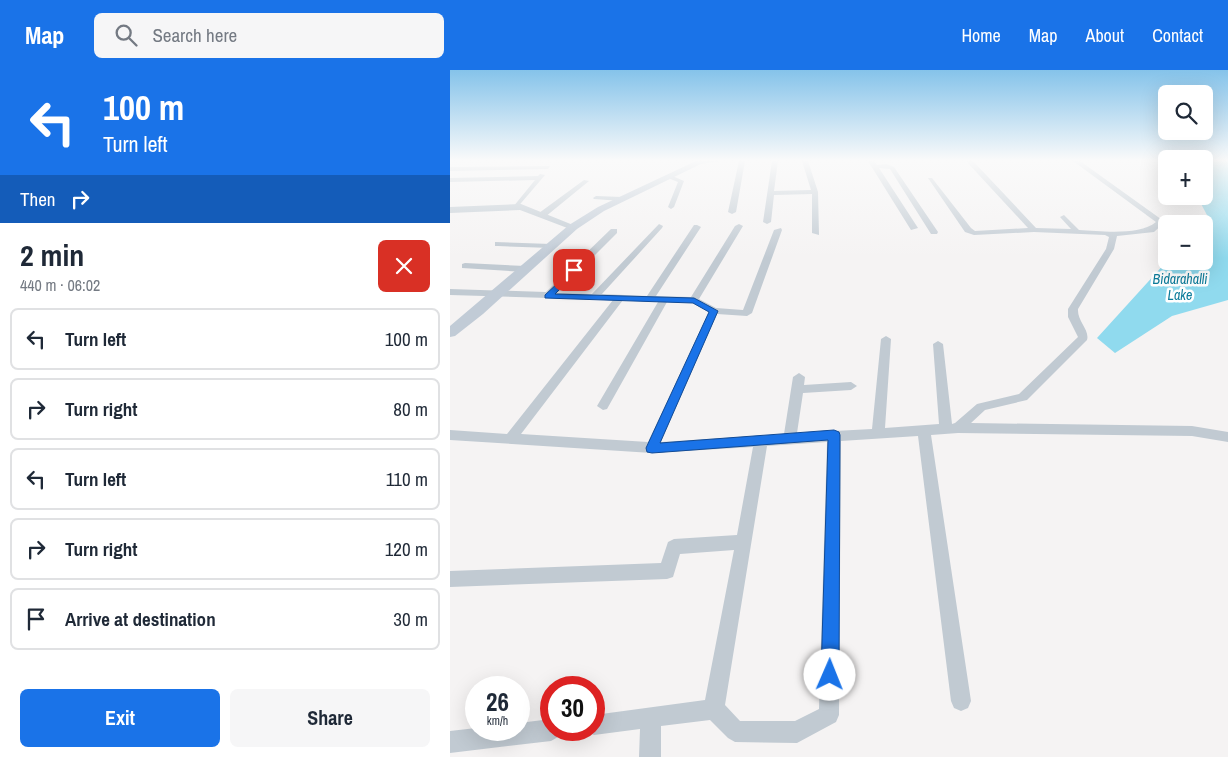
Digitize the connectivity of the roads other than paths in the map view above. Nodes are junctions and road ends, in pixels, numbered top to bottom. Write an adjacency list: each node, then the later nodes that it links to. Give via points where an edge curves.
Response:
1 (527, 193): 15 (street)
2 (570, 193): 19 (street)
3 (635, 193): 14 (main road)
4 (676, 193): 16 (street)
5 (736, 193): 18 (street)
6 (771, 193): 21 (street)
7 (815, 193): 32 (street)
8 (892, 193): 26 (street)
9 (908, 193): 30 (street)
10 (940, 193): 28 (street, via 968,230 974,233)
11 (999, 193): 28 (street)
12 (1121, 193): 33 (street, via 1161,222 1151,230)
13 (596, 198): 14 (street)
14 (622, 199): 24 (main road)
15 (516, 207): 17 (street); 19 (street)
16 (671, 207)
17 (450, 210)
18 (732, 212)
19 (542, 215): 24 (street)
20 (1064, 217): 31 (street)
21 (767, 222)
22 (659, 226): 41 (street)
23 (739, 226): 45 (street)
24 (573, 227): 35 (main road)
25 (697, 227): 43 (street)
26 (914, 228)
27 (778, 230): 46 (street, via 747,313)
28 (1034, 230): 31 (street)
29 (614, 231): 40 (street)
30 (934, 232)
31 (1077, 232): 33 (street)
32 (816, 233)
33 (1111, 234): 52 (street, via 1110,249 1073,309 1073,319 1083,338 1023,397 981,407)
34 (498, 244): 35 (street)
35 (551, 246): 37 (main road)
36 (465, 266): 37 (street)
37 (525, 270): 39 (main road)
38 (450, 292): 39 (street)
39 (499, 293): 40 (street); 47 (main road)
40 (548, 296): 41 (street)
41 (593, 298): 42 (street)
42 (620, 298): 43 (street); 59 (street)
43 (649, 299): 44 (street)
44 (664, 300): 45 (street); 51 (street)
45 (694, 300): 46 (street)
46 (714, 311): 61 (street)
47 (450, 333)
48 (886, 339): 54 (street)
49 (938, 344): 52 (street)
50 (851, 386): 58 (street, via 798,383)
51 (603, 406)
52 (952, 428): 53 (street); 57 (street, via 1192,431)
53 (924, 430): 54 (street); 64 (street)
54 (878, 432): 56 (street)
55 (450, 435): 59 (street)
56 (834, 435): 58 (street); 65 (street, via 829,715 797,732 762,733 735,731)
57 (1228, 437)
58 (790, 438): 60 (street)
59 (510, 439): 61 (street)
60 (761, 440): 61 (street); 62 (street)
61 (652, 448)
62 (742, 542): 63 (street, via 674,547 667,571); 65 (street)
63 (450, 579)
64 (961, 701)
65 (714, 709): 66 (street)
66 (651, 718): 67 (street); 70 (street)
67 (605, 723)
68 (540, 731): 69 (street)
69 (450, 742)
70 (650, 757)

